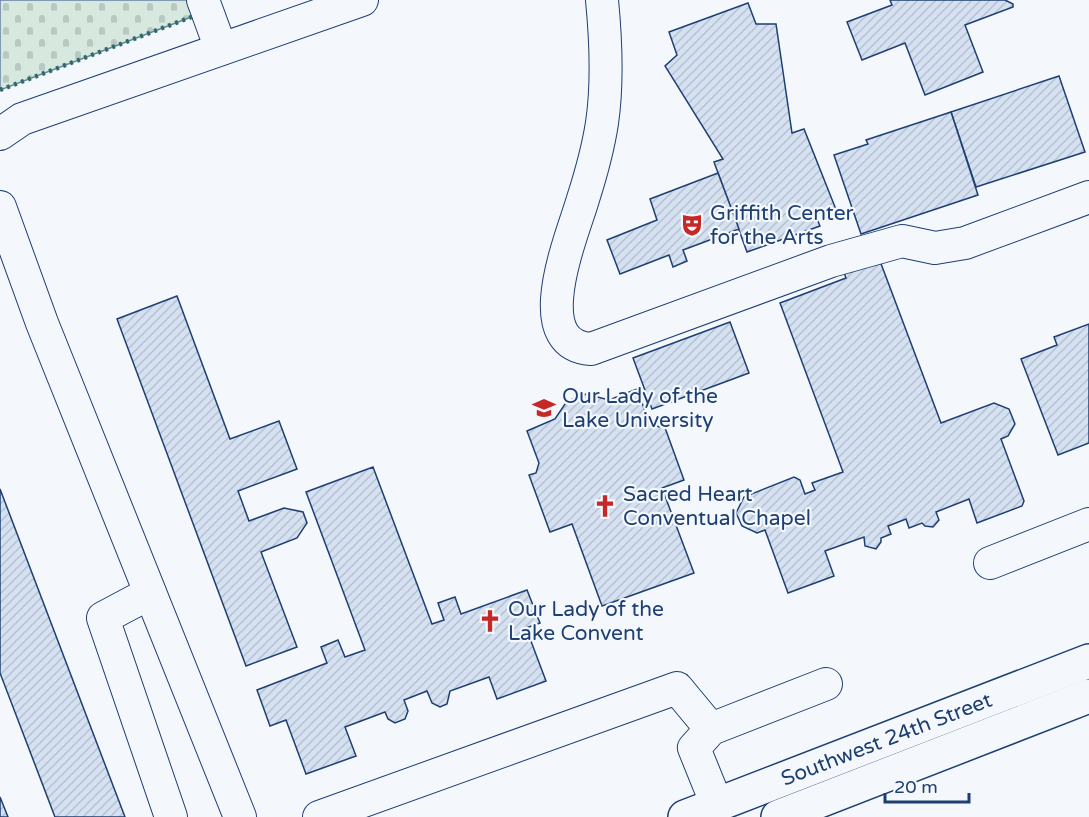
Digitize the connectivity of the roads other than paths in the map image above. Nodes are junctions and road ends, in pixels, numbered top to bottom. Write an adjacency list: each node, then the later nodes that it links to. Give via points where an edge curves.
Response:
1 (203, 0): 4 (lane)
2 (362, 0): 4 (lane)
3 (602, 0): 6 (lane, via 606,78 602,124 559,281 560,330 568,342 579,348 591,349 831,261 902,241 935,248 965,243)
4 (221, 49): 5 (lane, via 22,120)
5 (0, 134)
6 (1089, 197)
7 (0, 207): 10 (lane)
8 (1089, 524): 9 (lane)
9 (990, 563)
10 (150, 592): 16 (lane, via 103,618); 17 (lane)
11 (1089, 661): 15 (main road, Southwest 24th Street)
12 (826, 684): 14 (lane)
13 (1089, 696): 19 (main road, Southwest 24th Street)
14 (711, 729): 15 (lane, via 694,748); 18 (lane, via 677,688)
15 (706, 812)
16 (171, 817)
17 (240, 817)
18 (319, 817)
19 (778, 817)

